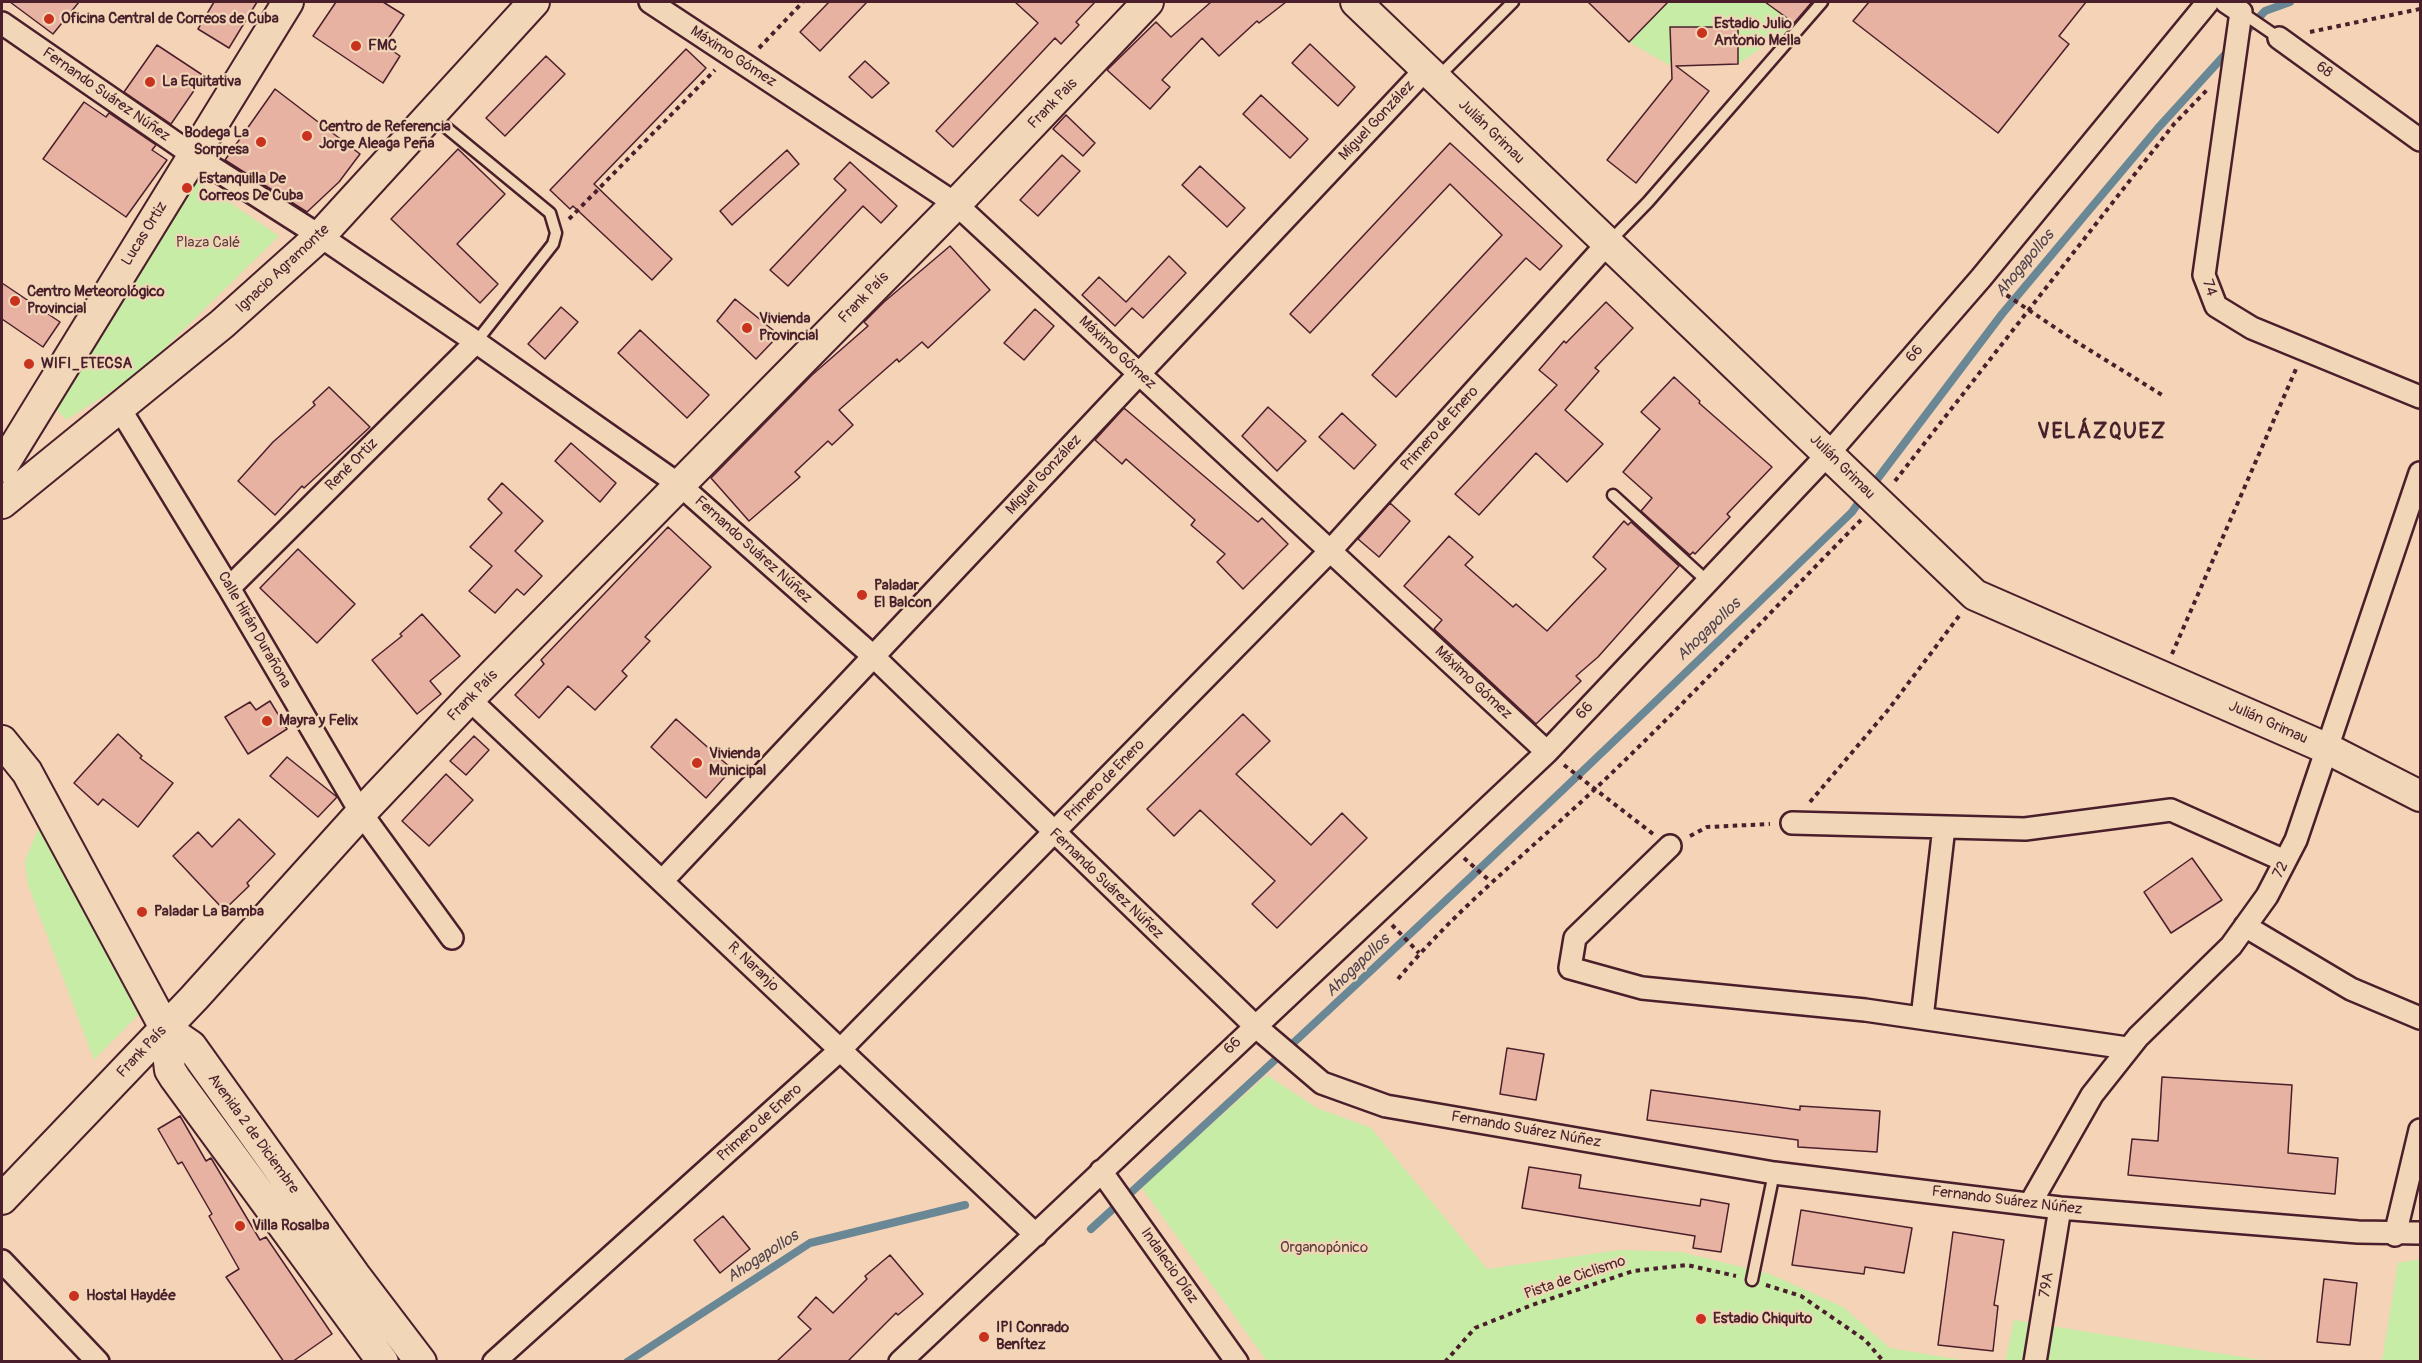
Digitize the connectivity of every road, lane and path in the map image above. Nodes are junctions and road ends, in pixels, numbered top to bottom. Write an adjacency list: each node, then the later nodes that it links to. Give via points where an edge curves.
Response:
1 (288, 2): 19 (main road, Lucas Ortiz)
2 (534, 2): 17 (main road, Ignacio Agramonte)
3 (650, 2): 14 (street, Máximo Gómez)
4 (803, 2): 14 (path)
5 (1148, 2): 20 (main road, Frank Pais)
6 (1356, 2): 16 (main road, Julián Grimau)
7 (1512, 2): 16 (lane)
8 (1822, 2): 23 (lane)
9 (2208, 2): 32 (street, 66, via 1981,278)
10 (2233, 7): 13 (lane, 68); 15 (street, 74)
11 (2421, 9): 13 (path)
12 (2, 23): 19 (street, Fernando Suárez Núñez)
13 (2278, 38): 18 (street, 68)
14 (737, 60): 20 (street, Máximo Gómez); 21 (path)
15 (2232, 66): 25 (path, via 2174,124); 27 (street, 74, via 2204,274 2216,306 2252,328)
16 (1431, 74): 23 (main road, Julián Grimau); 28 (street, Miguel González)
17 (430, 115): 21 (lane, via 550,213); 22 (main road, Ignacio Agramonte)
18 (2421, 140)
19 (193, 155): 22 (street, Fernando Suárez Núñez); 34 (main road, Lucas Ortiz)
20 (956, 204): 28 (street, Máximo Gómez); 35 (main road, Frank País)
21 (556, 232): 26 (lane, via 553,244)
22 (320, 236): 26 (street, Fernando Suárez Núñez); 31 (main road, Ignacio Agramonte)
23 (1607, 244): 32 (main road, Julián Grimau); 38 (street, Primero de Enero)
24 (2011, 297): 25 (path)
25 (2028, 310): 29 (path); 37 (path)
26 (476, 342): 35 (street, Fernando Suárez Núñez); 40 (street, René Ortiz)
27 (2304, 349): 30 (street, 74); 43 (path)
28 (1139, 374): 38 (street, Máximo Gómez); 42 (street, Miguel González)
29 (2162, 395)
30 (2421, 397)
31 (120, 409): 34 (main road, Ignacio Agramonte); 40 (street, Calle Hirán Durañona)
32 (1828, 453): 37 (main road, Julián Grimau); 39 (street, 66)
33 (2421, 473): 46 (street, 72)
34 (6, 483)
35 (681, 486): 42 (street, Fernando Suárez Núñez); 44 (main road, Frank País)
36 (1613, 495): 39 (lane)
37 (1876, 502): 41 (main road, Julián Grimau); 48 (path)
38 (1331, 550): 47 (street, Máximo Gómez); 53 (street, Primero de Enero)
39 (1707, 581): 47 (street, 66)
40 (229, 588): 50 (street, Calle Hirán Durañona)
41 (1975, 595): 43 (main road, Julián Grimau); 51 (path, via 1888,710)
42 (873, 656): 53 (street, Fernando Suárez Núñez); 57 (street, Miguel González)
43 (2162, 677): 46 (main road, Julián Grimau)
44 (469, 699): 50 (main road, Frank País); 57 (street, R. Naranjo)
45 (2, 741): 68 (main road, Avenida 2 de Diciembre, via 27,772)
46 (2328, 749): 49 (main road, Julián Grimau); 55 (street, 72)
47 (1553, 756): 48 (path); 67 (street, 66)
48 (1592, 787): 54 (path); 58 (path)
49 (2421, 796)
50 (361, 813): 61 (street, Calle Hirán Durañona); 64 (main road, Frank País)
51 (1792, 823): 52 (street); 54 (path, via 1707,827)
52 (1944, 827): 55 (street, via 2025,829 2171,810); 65 (street)
53 (1054, 834): 67 (street, Fernando Suárez Núñez); 71 (street, Primero de Enero)
54 (1670, 846): 65 (street, via 1575,938 1570,968 1642,988)
55 (2285, 861): 59 (street, 72, via 2267,896)
56 (1476, 869): 58 (path)
57 (663, 880): 71 (street, R. Naranjo)
58 (1490, 881): 62 (path)
59 (2245, 926): 66 (street, via 2351,989); 70 (street, 72, via 2230,946)
60 (1403, 936): 62 (path)
61 (452, 938)
62 (1419, 953): 63 (path)
63 (1398, 979)
64 (194, 998): 68 (main road, Frank País); 69 (main road, via 185,1025)
65 (1922, 1018): 70 (street)
66 (2421, 1018)
67 (1254, 1025): 75 (street, 66); 76 (street, Fernando Suárez Núñez, via 1322,1083 1386,1106)
68 (165, 1028): 69 (main road, Avenida 2 de Diciembre); 72 (main road, Frank País); 73 (main road, Avenida 2 de Diciembre)
69 (191, 1046): 87 (main road, Avenida 2 de Diciembre)
70 (2127, 1048): 78 (street, 72, via 2092,1095)
71 (839, 1051): 81 (street, R. Naranjo); 88 (street, Primero de Enero)
72 (136, 1059): 73 (main road, via 153,1061); 77 (main road, Frank País)
73 (170, 1070): 86 (main road, Avenida 2 de Diciembre)
74 (2421, 1130): 82 (street)
75 (1101, 1171): 81 (street, 66); 90 (street, Indalecio Díaz)
76 (1774, 1173): 78 (street, Fernando Suárez Núñez); 84 (lane)
77 (2, 1199)
78 (2030, 1204): 79 (street, Fernando Suárez Núñez)
79 (2060, 1208): 82 (street, Fernando Suárez Núñez); 93 (street, 79A)
80 (2421, 1233): 82 (street, Fernando Suárez Núñez)
81 (1036, 1235): 89 (street, 66)
82 (2395, 1235)
83 (2, 1261): 85 (street)
84 (1752, 1280): 91 (path, Pista de Ciclismo, via 1687,1265 1633,1271 1475,1328); 92 (path, Pista de Ciclismo, via 1801,1296 1865,1340)
85 (98, 1362)
86 (383, 1362)
87 (421, 1362)
88 (494, 1362)
89 (900, 1362)
90 (1237, 1362)
91 (1445, 1362)
92 (1884, 1362)
93 (2034, 1362)

